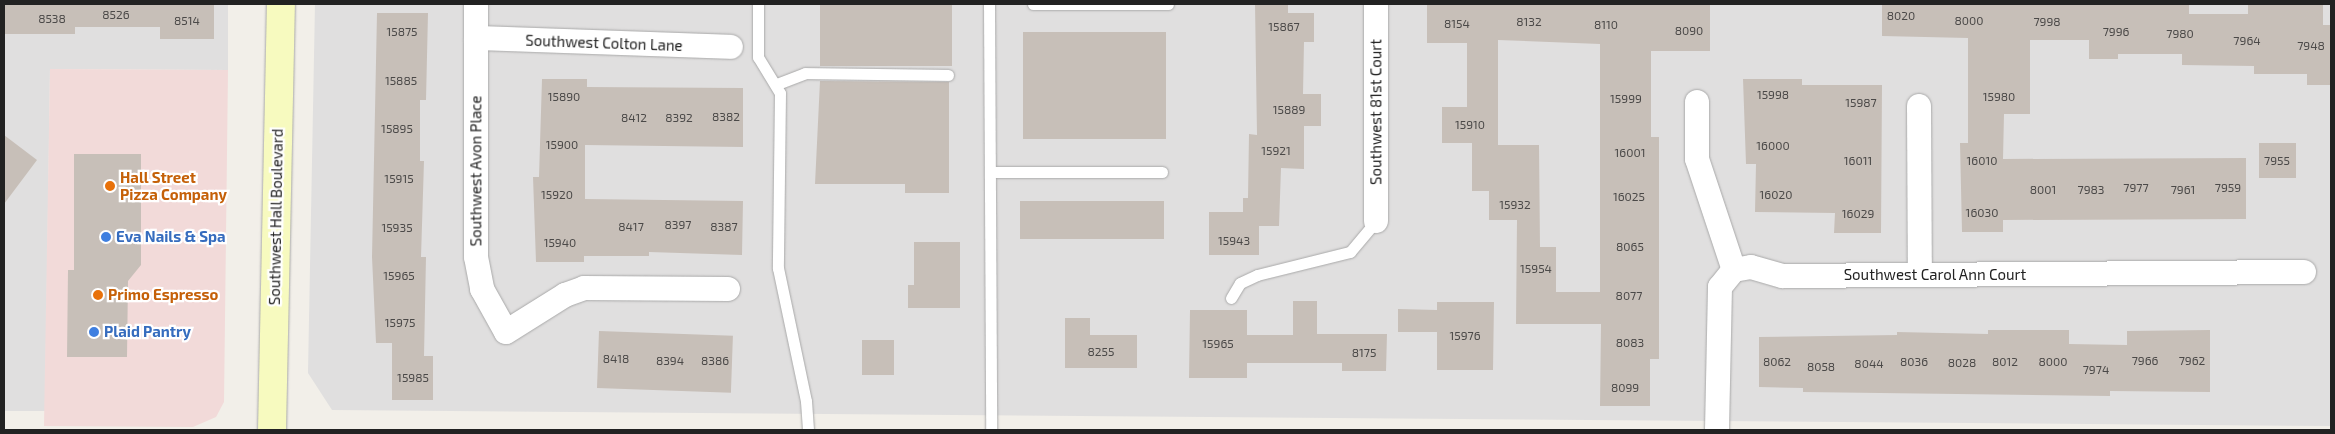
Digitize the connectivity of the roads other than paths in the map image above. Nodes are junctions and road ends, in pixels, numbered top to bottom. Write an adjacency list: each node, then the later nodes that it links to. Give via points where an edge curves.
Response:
1 (281, 4): 22 (main road, Southwest Hall Boulevard)
2 (476, 4): 8 (street, Southwest Avon Place)
3 (758, 4): 11 (lane, via 758,57)
4 (989, 4): 14 (lane)
5 (1033, 4): 6 (lane)
6 (1168, 4)
7 (1376, 4): 16 (street, Southwest 81st Court)
8 (476, 38): 9 (street, Southwest Colton Lane); 20 (street, Southwest Avon Place, via 476,258 482,289 506,332 565,295 584,288)
9 (731, 48)
10 (948, 75): 11 (lane, via 805,73)
11 (777, 84): 23 (lane, via 778,268 806,401)
12 (1697, 102): 17 (street, via 1697,159)
13 (1919, 106): 19 (street)
14 (990, 172): 15 (lane); 24 (lane)
15 (1162, 172)
16 (1376, 221): 21 (lane, via 1350,252 1257,275 1240,283)
17 (1734, 270): 19 (street, Southwest Carol Ann Court, via 1751,267 1783,276); 25 (street, via 1720,287)
18 (2304, 272): 19 (street, Southwest Carol Ann Court)
19 (1920, 275)
20 (728, 289)
21 (1231, 298)
22 (272, 430)
23 (808, 430)
24 (991, 430)
25 (1717, 430)

